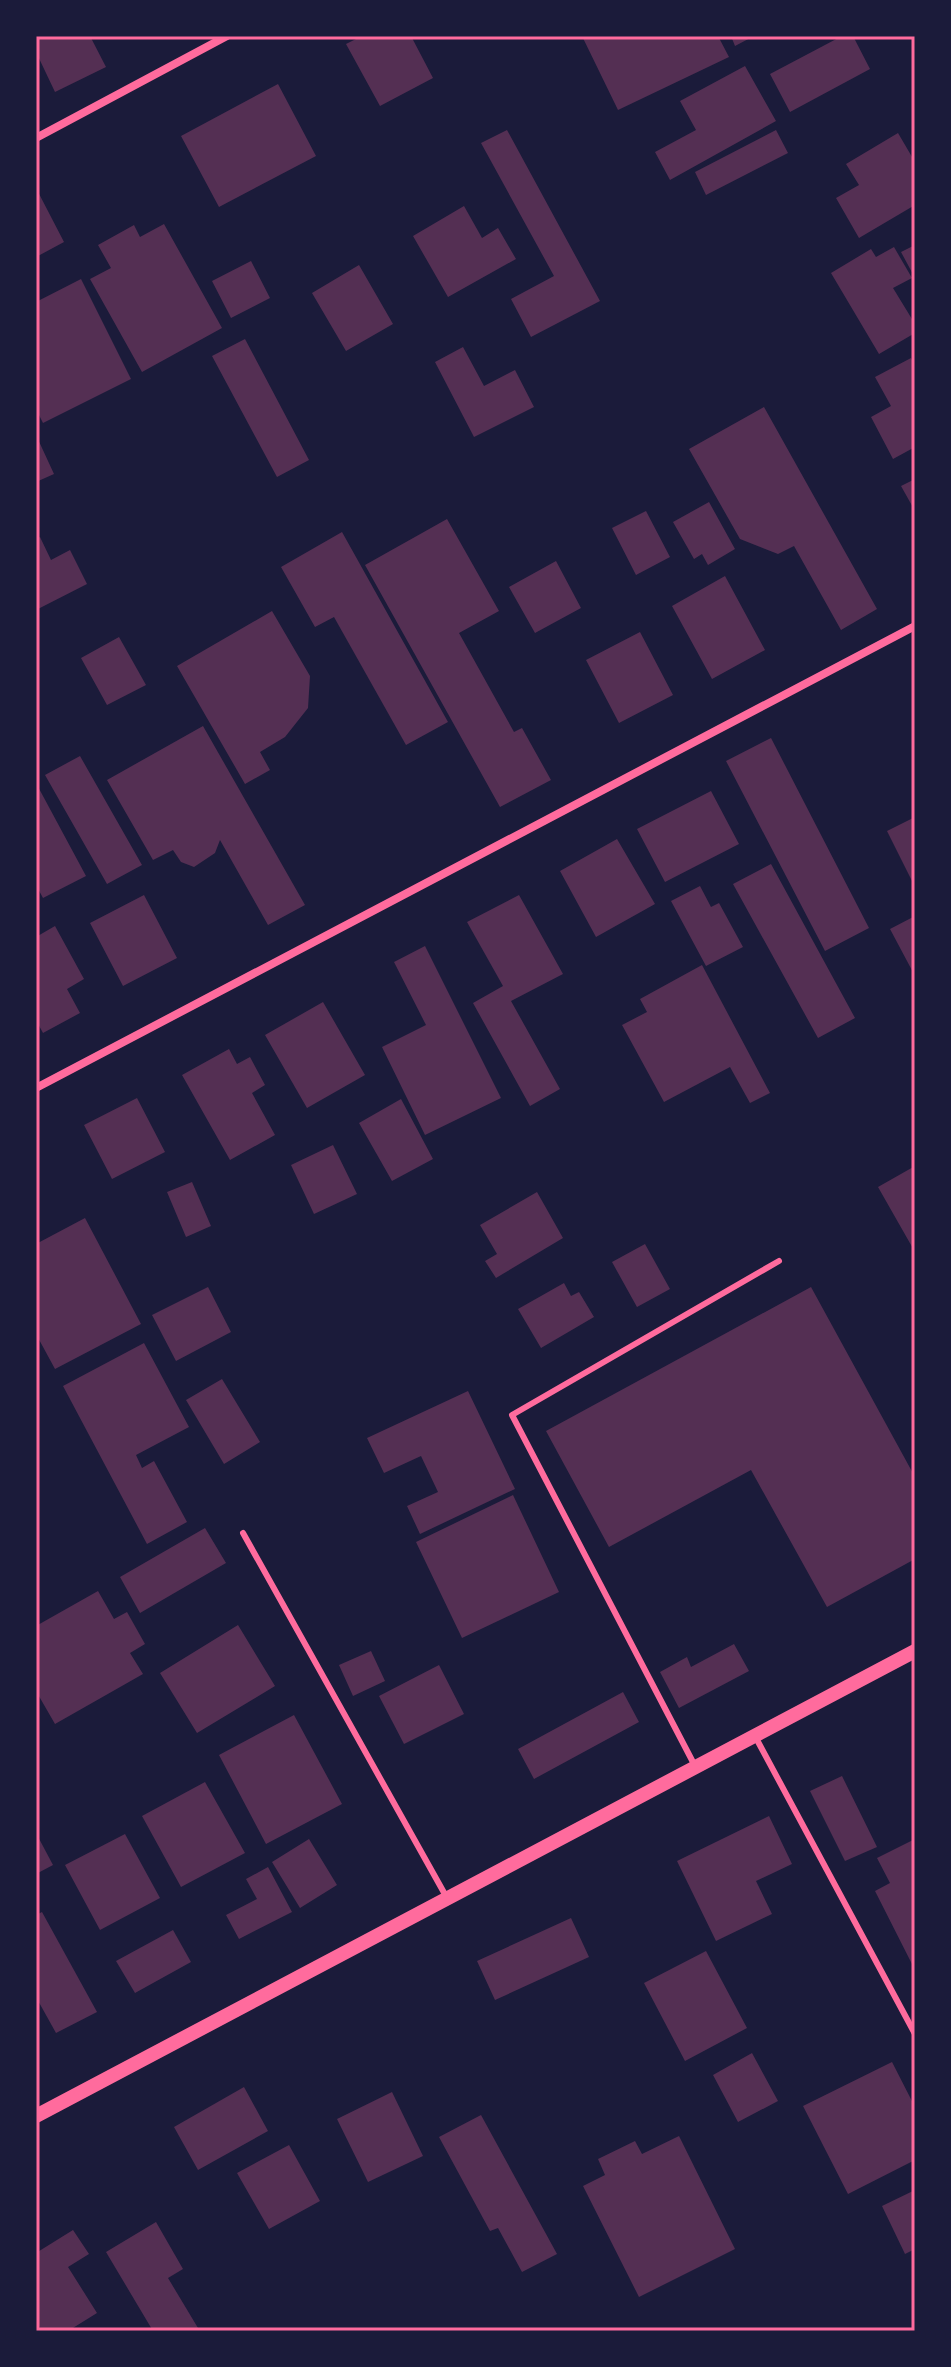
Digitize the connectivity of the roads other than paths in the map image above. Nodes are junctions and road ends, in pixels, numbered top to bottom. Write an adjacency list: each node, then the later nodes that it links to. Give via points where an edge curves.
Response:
1 (227, 36): 2 (street)
2 (36, 138)
3 (915, 626): 4 (street)
4 (36, 1088)
5 (779, 1261): 9 (lane, via 512,1415)
6 (243, 1533): 10 (lane)
7 (915, 1651): 8 (street)
8 (755, 1735): 9 (street); 11 (lane)
9 (695, 1766): 10 (street)
10 (447, 1898): 12 (street)
11 (915, 2034)
12 (36, 2116)

